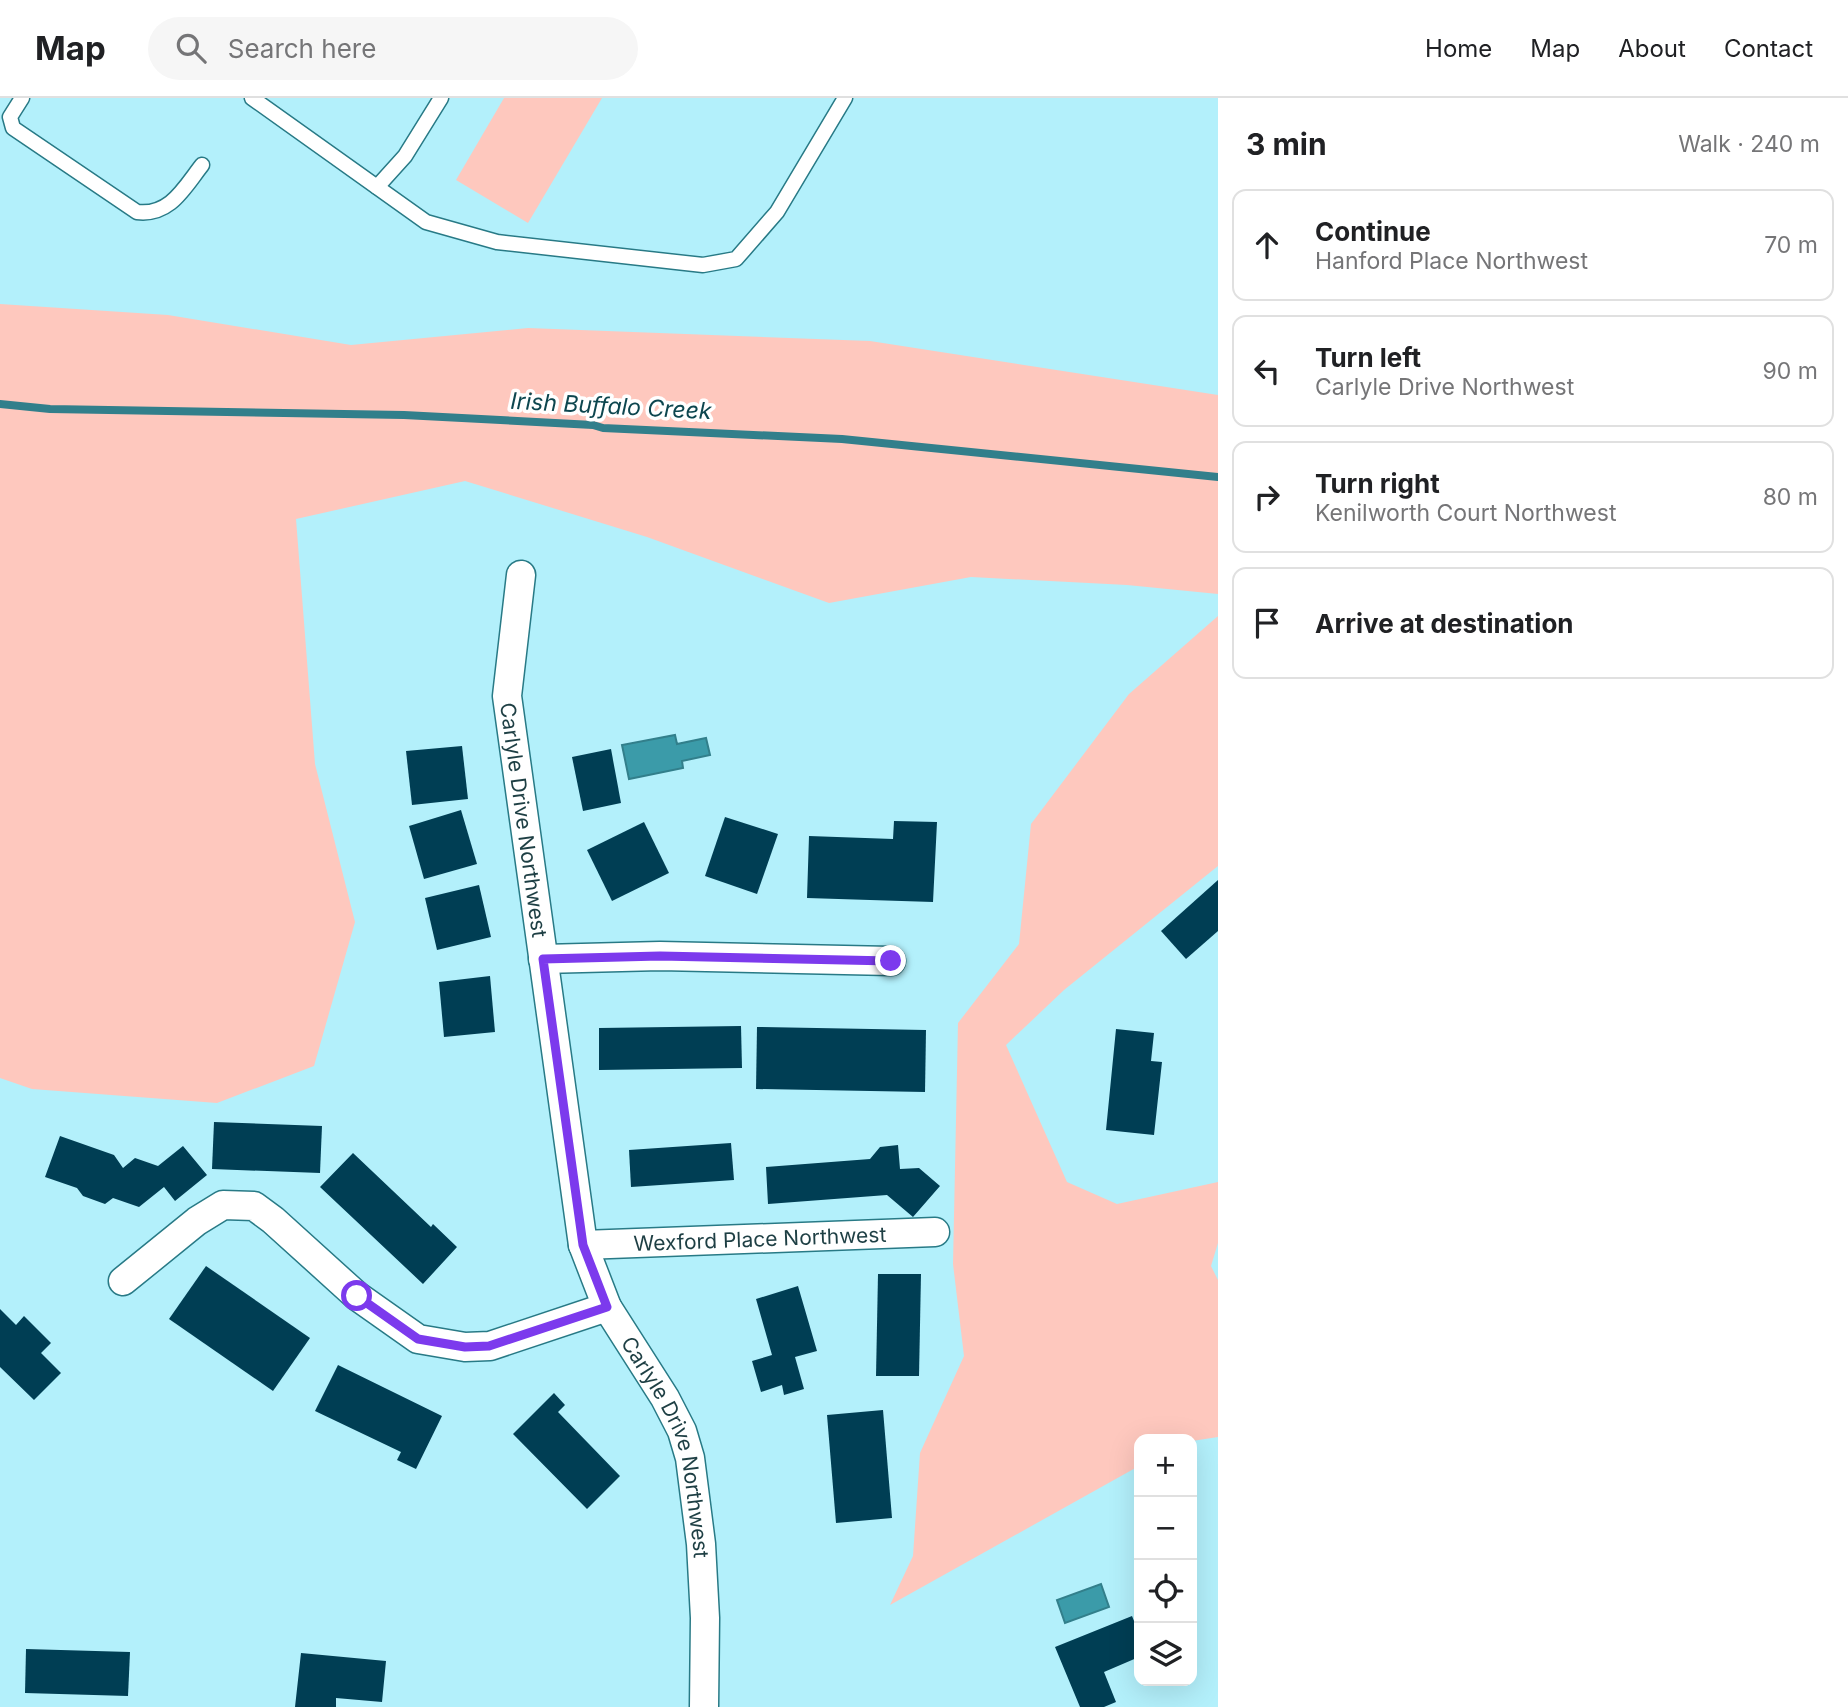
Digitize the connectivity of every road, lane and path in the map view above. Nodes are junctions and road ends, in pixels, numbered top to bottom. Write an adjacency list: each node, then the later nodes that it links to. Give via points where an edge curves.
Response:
1 (22, 98): 5 (lane, via 10,117 13,128 126,207 149,214 160,211 174,201)
2 (252, 98): 6 (lane)
3 (441, 98): 6 (lane, via 405,156)
4 (845, 98): 6 (lane, via 777,212 736,259 703,265 497,242 426,222)
5 (202, 165)
6 (377, 187)
7 (521, 575): 8 (street, Carlyle Drive Northwest, via 508,696)
8 (543, 959): 9 (street, via 660,956); 11 (street, Carlyle Drive Northwest)
9 (891, 961)
10 (935, 1232): 11 (street, Wexford Place Northwest)
11 (583, 1245): 13 (street, Carlyle Drive Northwest)
12 (123, 1281): 13 (street, via 223,1205 254,1206 357,1296 418,1339 489,1346)
13 (607, 1307): 14 (street, Carlyle Drive Northwest, via 665,1398 690,1458 703,1569)
14 (704, 1707)

